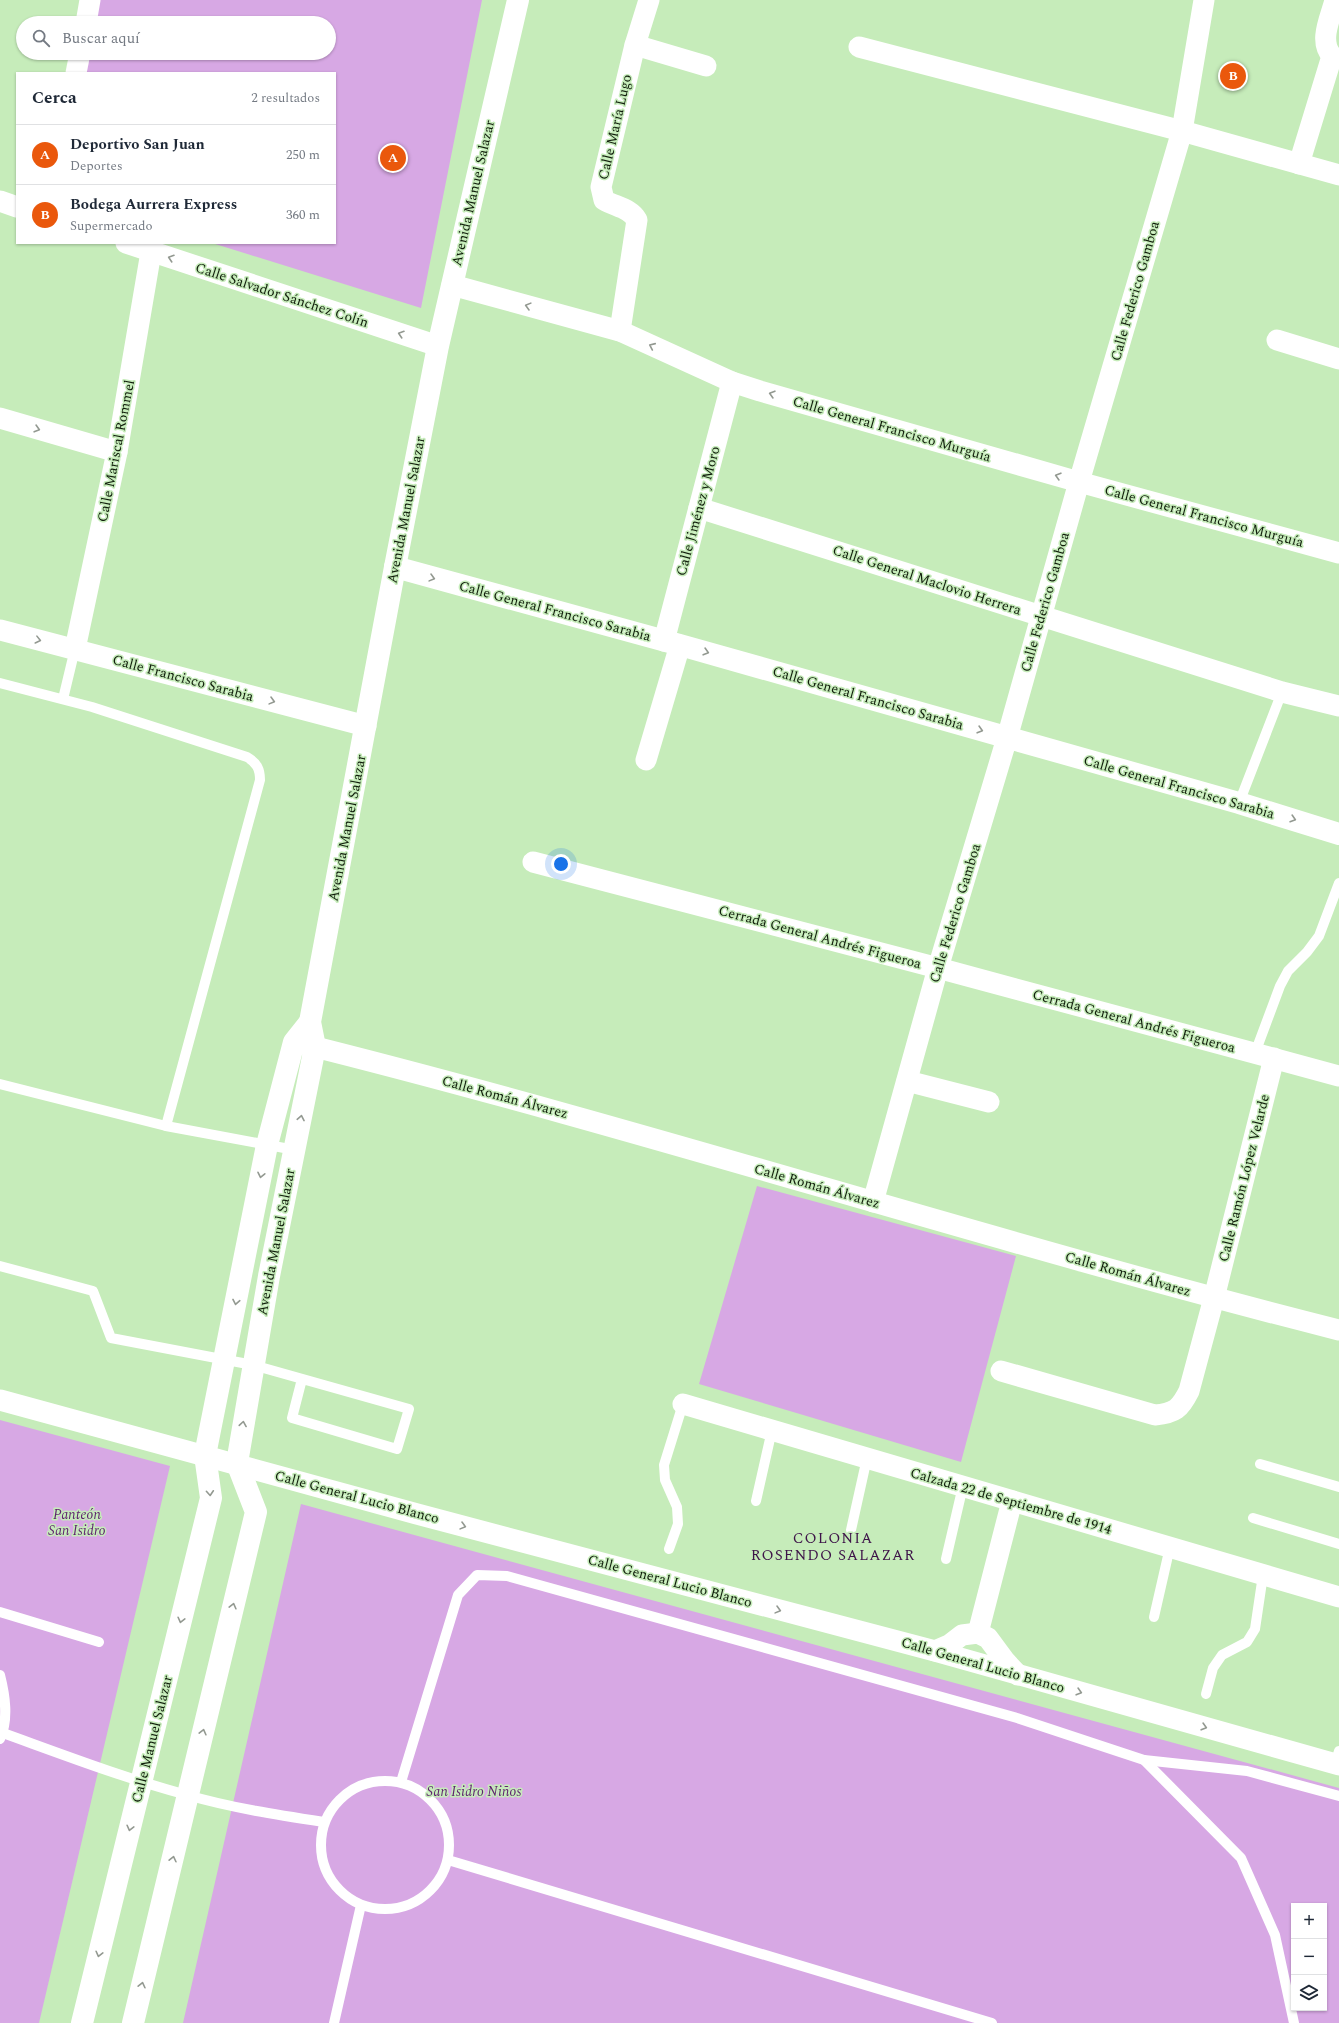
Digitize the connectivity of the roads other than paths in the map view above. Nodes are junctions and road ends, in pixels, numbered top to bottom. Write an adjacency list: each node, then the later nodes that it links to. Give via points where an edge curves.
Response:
1 (90, 0): 6 (street)
2 (518, 0): 20 (street, Avenida Manuel Salazar)
3 (649, 0): 7 (street, Calle María Lugo)
4 (1204, 0): 13 (street, Calle Federico Gamboa)
5 (1336, 0): 9 (street, via 1325,36 1328,51)
6 (87, 16)
7 (635, 45): 11 (street); 21 (street, Calle María Lugo, via 601,187 604,200 629,211 637,220)
8 (859, 47): 13 (street)
9 (1336, 57): 14 (street)
10 (79, 60): 12 (street)
11 (706, 66)
12 (76, 72)
13 (1182, 131): 14 (street); 28 (street, Calle Federico Gamboa)
14 (1299, 164): 15 (street)
15 (1339, 175)
16 (0, 201): 17 (street)
17 (16, 207)
18 (129, 244): 19 (street, Calle Salvador Sánchez Colín)
19 (151, 252): 23 (street, Calle Salvador Sánchez Colín, one-way to 19); 27 (street, Calle Mariscal Rommel)
20 (452, 285): 21 (street, Calle General Francisco Murguía, one-way to 20); 23 (street, Avenida Manuel Salazar)
21 (620, 331): 25 (street, Calle General Francisco Murguía, one-way to 21)
22 (1277, 340): 24 (street)
23 (438, 346): 31 (street, Avenida Manuel Salazar)
24 (1339, 359)
25 (732, 382): 28 (street, Calle General Francisco Murguía, one-way to 25); 29 (street, Calle Jiménez y Moro)
26 (0, 418): 27 (street, one-way to 27)
27 (117, 452): 35 (street, Calle Mariscal Rommel)
28 (1079, 482): 30 (street, Calle General Francisco Murguía); 32 (street, Calle Federico Gamboa)
29 (699, 508): 32 (street, Calle General Maclovio Herrera); 34 (street, Calle Jiménez y Moro)
30 (1339, 553)
31 (395, 567): 34 (street, Calle General Francisco Sarabia, one-way to 34); 40 (street, Avenida Manuel Salazar)
32 (1042, 616): 37 (street, Calle General Maclovio Herrera); 41 (street, Calle Federico Gamboa)
33 (0, 630): 35 (street, Calle Francisco Sarabia, one-way to 35)
34 (672, 643): 41 (street, Calle General Francisco Sarabia, one-way to 41); 42 (street, Calle Jiménez y Moro)
35 (75, 649): 38 (lane); 40 (street, Calle Francisco Sarabia, one-way to 40)
36 (0, 683): 38 (lane)
37 (1282, 692): 39 (street, Calle General Maclovio Herrera); 43 (lane)
38 (62, 699): 54 (lane, via 247,757 255,762 260,771 260,780)
39 (1339, 706)
40 (366, 726): 48 (street, Avenida Manuel Salazar)
41 (1007, 738): 43 (street, Calle General Francisco Sarabia); 47 (street, Calle Federico Gamboa)
42 (646, 760)
43 (1239, 803): 44 (street, Calle General Francisco Sarabia, one-way to 44)
44 (1339, 834)
45 (533, 862): 47 (street, Cerrada General Andrés Figueroa)
46 (1339, 883): 49 (lane, via 1319,936 1288,971 1280,986)
47 (938, 968): 49 (street, Cerrada General Andrés Figueroa); 51 (street, Calle Federico Gamboa)
48 (304, 1044): 55 (street, Avenida Manuel Salazar); 56 (street, Avenida Manuel Salazar, one-way to 48); 57 (street, Calle Román Álvarez, via 488,1092)
49 (1265, 1056): 50 (street, Cerrada General Andrés Figueroa); 61 (street, Calle Ramón López Velarde)
50 (1339, 1076)
51 (907, 1081): 53 (street); 57 (street, Calle Federico Gamboa)
52 (0, 1084): 54 (lane)
53 (989, 1102)
54 (166, 1126): 55 (lane)
55 (267, 1145): 56 (lane); 59 (street, Avenida Manuel Salazar, one-way to 59)
56 (295, 1150): 60 (street, Avenida Manuel Salazar)
57 (873, 1202): 61 (street, Calle Román Álvarez)
58 (0, 1266): 63 (lane, via 93,1291 111,1338)
59 (242, 1271): 60 (street); 63 (street, Avenida Manuel Salazar, one-way to 63)
60 (269, 1276): 64 (street, Avenida Manuel Salazar)
61 (1214, 1298): 62 (street, Calle Román Álvarez); 65 (street, Calle Ramón López Velarde, via 1189,1391 1182,1405 1170,1413 1155,1415)
62 (1339, 1330)
63 (224, 1360): 64 (lane); 70 (street, Avenida Manuel Salazar)
64 (252, 1365): 66 (lane); 72 (street, Avenida Manuel Salazar, one-way to 64)
65 (1001, 1371)
66 (302, 1379): 66 (lane, via 292,1418 397,1449 409,1409)
67 (0, 1400): 70 (street, Calle General Lucio Blanco)
68 (683, 1404): 69 (street, Calzada 22 de Septiembre de 1914); 82 (lane, via 664,1465 665,1480 677,1507 678,1524)
69 (772, 1430): 71 (street, Calzada 22 de Septiembre de 1914); 76 (lane)
70 (205, 1455): 72 (street, Calle General Lucio Blanco); 97 (street, Calle Manuel Salazar, one-way to 97, via 211,1498)
71 (867, 1458): 74 (street, Calzada 22 de Septiembre de 1914); 79 (lane)
72 (237, 1463): 90 (street, Calle General Lucio Blanco, one-way to 90); 99 (street, one-way to 72, via 256,1512)
73 (1260, 1464): 75 (lane)
74 (963, 1486): 77 (street, Calzada 22 de Septiembre de 1914); 83 (lane)
75 (1339, 1487)
76 (756, 1501)
77 (1012, 1501): 81 (street, Calzada 22 de Septiembre de 1914); 88 (street)
78 (1253, 1518): 80 (lane)
79 (851, 1530)
80 (1339, 1544)
81 (1170, 1547): 84 (street, Calzada 22 de Septiembre de 1914); 87 (lane)
82 (669, 1549)
83 (946, 1559)
84 (1263, 1575): 85 (street, Calzada 22 de Septiembre de 1914); 93 (lane, via 1255,1629 1247,1642 1222,1655 1213,1668)
85 (1339, 1597)
86 (0, 1612): 89 (lane)
87 (1154, 1617)
88 (978, 1633): 90 (street, via 962,1635); 92 (street, via 988,1638)
89 (99, 1642)
90 (935, 1652): 92 (street, Calle General Lucio Blanco)
91 (0, 1675): 94 (lane, via 6,1698)
92 (1018, 1675): 96 (street, Calle General Lucio Blanco, one-way to 96)
93 (1206, 1694)
94 (2, 1736): 97 (lane)
95 (1144, 1760): 98 (lane, via 1017,1718 507,1576 477,1575 458,1595); 100 (lane, via 1247,1771); 108 (lane, via 1241,1858 1275,1935)
96 (1338, 1760)
97 (142, 1782): 99 (lane); 104 (street, Calle Manuel Salazar, one-way to 104)
98 (401, 1782): 101 (lane, via 380,1780 360,1785 342,1795); 102 (lane, via 419,1790 434,1803 445,1820 450,1840)
99 (188, 1796): 101 (lane, via 257,1812); 105 (street, one-way to 99)
100 (1339, 1796)
101 (324, 1822): 103 (lane, via 320,1854 327,1875 342,1893)
102 (448, 1860): 103 (lane, via 439,1880 424,1896 405,1906 384,1909); 107 (lane)
103 (361, 1905): 106 (lane)
104 (82, 2023)
105 (133, 2023)
106 (334, 2023)
107 (992, 2023)
108 (1294, 2023)

